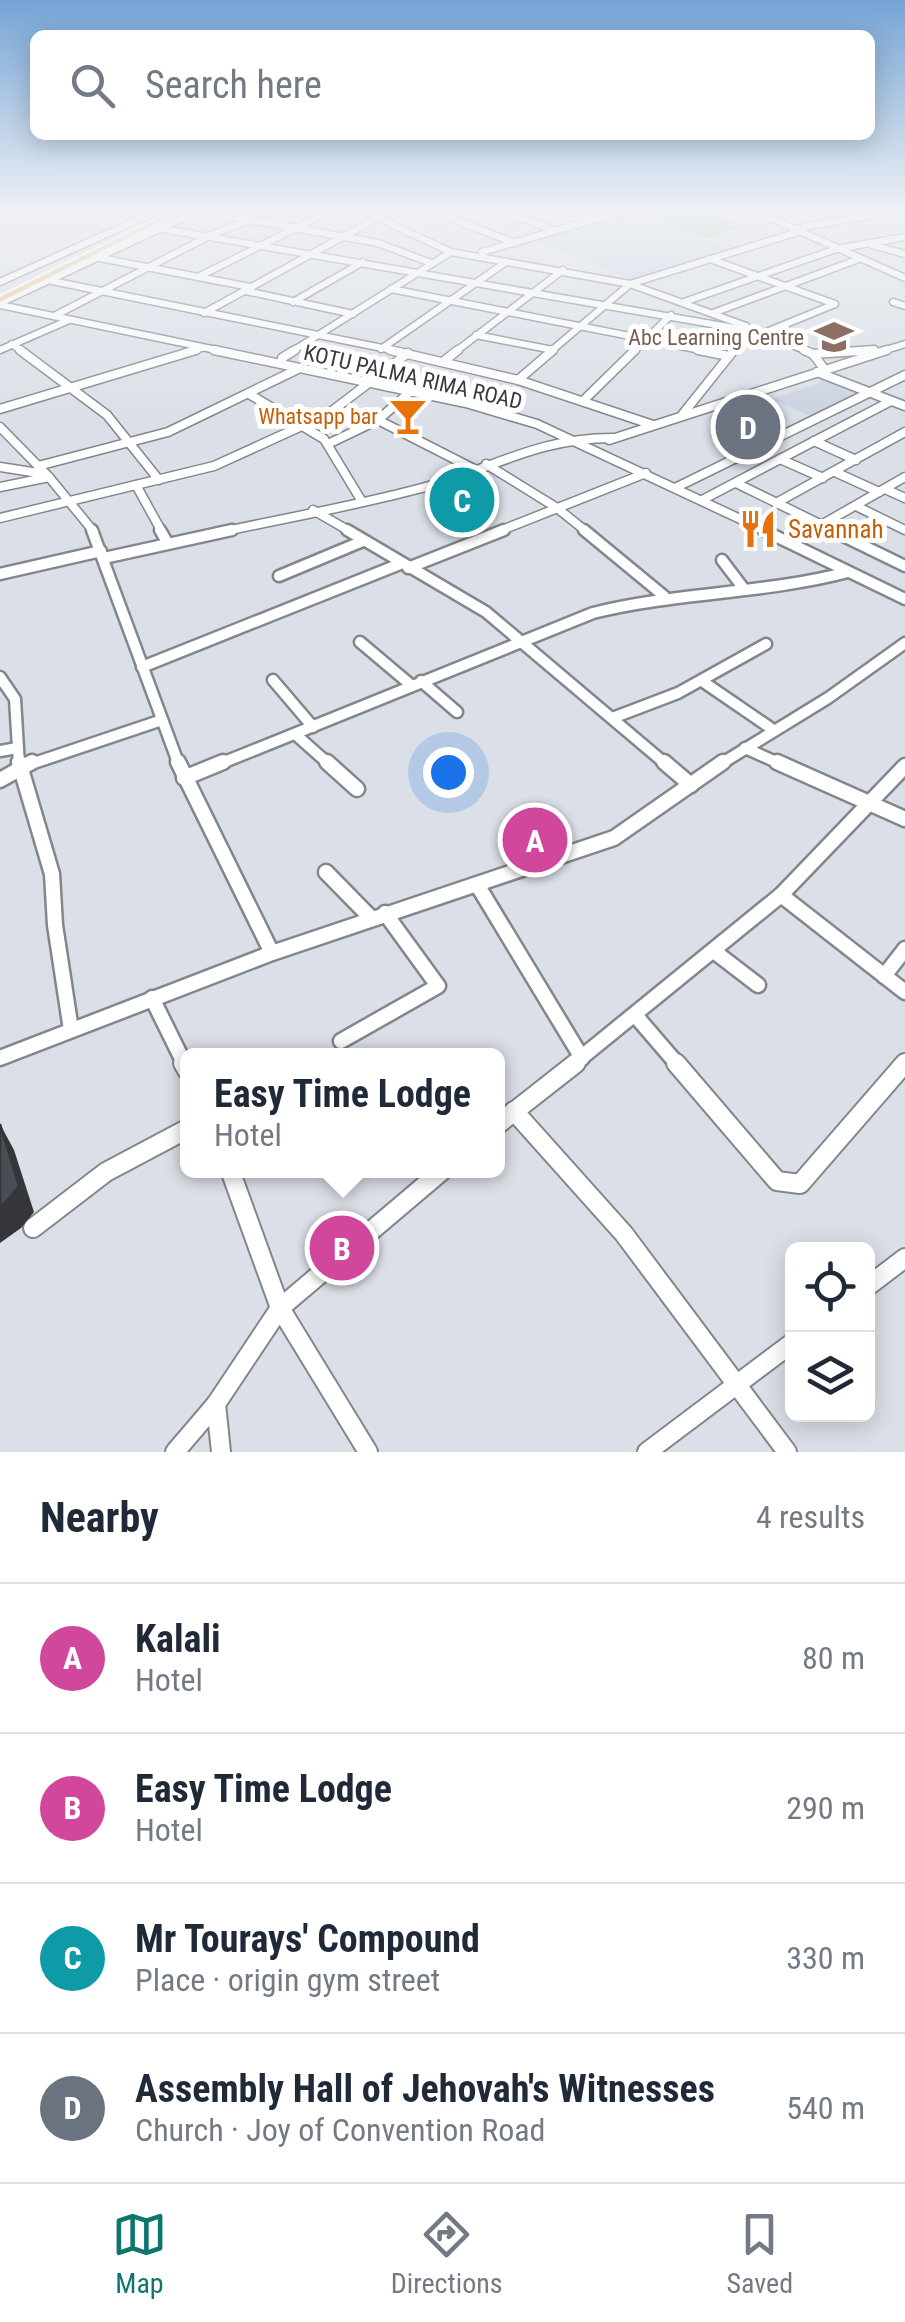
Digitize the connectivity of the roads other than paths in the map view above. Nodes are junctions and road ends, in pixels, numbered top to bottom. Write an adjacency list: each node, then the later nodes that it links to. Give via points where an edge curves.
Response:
1 (40, 280): 24 (main road)
2 (40, 280): 24 (main road)
3 (128, 280): 23 (street)
4 (209, 280): 20 (street)
5 (266, 280): 20 (street)
6 (332, 280): 26 (street)
7 (407, 280): 21 (street)
8 (463, 280): 17 (street)
9 (479, 280): 17 (street)
10 (550, 280): 22 (street)
11 (610, 280): 18 (street)
12 (644, 280): 18 (street)
13 (750, 280): 28 (street)
14 (767, 280): 19 (street)
15 (808, 280): 19 (street)
16 (52, 281): 23 (street); 24 (street)
17 (476, 282): 22 (street); 25 (street)
18 (630, 284): 28 (street); 29 (street)
19 (789, 287): 32 (street); 40 (street, via 835,304)
20 (248, 289): 26 (street); 33 (street)
21 (391, 290): 25 (street); 34 (street)
22 (534, 292): 29 (street); 31 (street)
23 (104, 293): 33 (street); 35 (street)
24 (0, 300): 35 (street, KOTU PALMA RIMA ROAD)
25 (448, 301): 31 (street); 47 (street)
26 (293, 302): 34 (street)
27 (892, 302): 30 (street)
28 (683, 303): 32 (street); 36 (street)
29 (605, 305): 36 (street); 38 (street)
30 (905, 306)
31 (506, 312): 38 (street); 42 (street)
32 (712, 313): 39 (street)
33 (204, 314): 41 (street)
34 (353, 314): 41 (street)
35 (54, 316): 37 (street, KOTU PALMA RIMA ROAD)
36 (669, 317): 39 (street); 43 (street)
37 (70, 320): 44 (street); 46 (street, KOTU PALMA RIMA ROAD)
38 (580, 327): 43 (street); 49 (street)
39 (750, 330): 40 (street); 53 (street)
40 (764, 332): 52 (street)
41 (315, 336): 47 (street); 55 (street)
42 (476, 336): 49 (street); 54 (street)
43 (644, 338): 53 (street); 65 (street)
44 (12, 344): 48 (street); 61 (street)
45 (905, 344): 50 (street)
46 (202, 348): 55 (street, KOTU PALMA RIMA ROAD); 61 (street)
47 (381, 349): 51 (street)
48 (0, 350)
49 (553, 350): 59 (street)
50 (887, 350): 52 (street); 57 (street)
51 (408, 354): 54 (street); 60 (street)
52 (813, 354): 57 (street)
53 (729, 356): 69 (street)
54 (444, 361): 59 (street)
55 (282, 364): 56 (street, KOTU PALMA RIMA ROAD)
56 (301, 368): 60 (street, KOTU PALMA RIMA ROAD); 64 (street)
57 (821, 371): 63 (street); 69 (street)
58 (905, 375): 63 (street)
59 (518, 380): 65 (street)
60 (373, 384): 62 (street, KOTU PALMA RIMA ROAD); 72 (street)
61 (74, 388): 68 (street); 78 (street)
62 (411, 392): 70 (street); 75 (street, KOTU PALMA RIMA ROAD, via 494,410)
63 (869, 393): 66 (street); 77 (street)
64 (249, 394): 72 (street); 78 (street)
65 (583, 401): 71 (street)
66 (891, 401): 67 (street); 79 (street)
67 (905, 406)
68 (0, 409)
69 (682, 415): 71 (street)
70 (378, 420): 80 (street); 88 (street)
71 (654, 425): 76 (street)
72 (306, 426): 80 (street); 94 (street, via 214,466)
73 (0, 427): 89 (street)
74 (905, 432): 85 (street)
75 (570, 438): 76 (street); 81 (street, KOTU PALMA RIMA ROAD); 86 (street)
76 (612, 438): 81 (street); 83 (street)
77 (772, 440): 82 (street); 98 (street)
78 (132, 442): 89 (street); 94 (street)
79 (814, 442): 82 (street); 85 (street)
80 (328, 444): 101 (street)
81 (590, 446): 83 (street, KOTU PALMA RIMA ROAD)
82 (796, 451): 84 (street)
83 (610, 456): 90 (street, KOTU PALMA RIMA ROAD)
84 (780, 459): 93 (street); 95 (street)
85 (856, 460): 91 (street)
86 (486, 464): 88 (street); 106 (street)
87 (0, 466): 89 (street)
88 (476, 470): 101 (street)
89 (44, 472): 97 (street); 103 (street)
90 (646, 472): 98 (street, KOTU PALMA RIMA ROAD); 106 (street)
91 (835, 472): 93 (street); 99 (street)
92 (905, 477): 99 (street)
93 (823, 478): 104 (street)
94 (158, 480): 96 (street)
95 (736, 483): 102 (street); 104 (street)
96 (136, 485): 103 (street); 112 (street)
97 (0, 487)
98 (677, 488): 102 (street, KOTU PALMA RIMA ROAD)
99 (882, 490): 100 (street); 105 (street)
100 (905, 498)
101 (362, 500): 107 (street)
102 (702, 500): 113 (street, KOTU PALMA RIMA ROAD)
103 (68, 502): 108 (street); 114 (street)
104 (776, 503): 109 (street)
105 (856, 506): 109 (street); 110 (street)
106 (556, 508): 117 (street); 122 (street)
107 (313, 510): 111 (street); 112 (street)
108 (0, 518)
109 (823, 526): 113 (street); 116 (street)
110 (905, 530)
111 (363, 541): 117 (street); 120 (street)
112 (167, 542): 114 (street)
113 (791, 543): 118 (street, KOTU PALMA RIMA ROAD)
114 (103, 554): 119 (street); 128 (street)
115 (722, 560): 121 (street)
116 (905, 565)
117 (404, 566): 124 (street, via 486,612); 128 (street)
118 (848, 572): 121 (street); 123 (street, KOTU PALMA RIMA ROAD)
119 (0, 574)
120 (279, 576)
121 (744, 589): 122 (street)
122 (664, 596): 124 (street, via 593,613)
123 (905, 599)
124 (521, 641): 132 (street); 134 (street)
125 (360, 642): 132 (street)
126 (905, 643): 137 (street)
127 (766, 644): 131 (street)
128 (142, 667): 135 (street)
129 (0, 677): 139 (street, via 15,699)
130 (272, 680): 136 (street)
131 (702, 681): 134 (street); 137 (street)
132 (416, 683): 133 (street); 136 (street)
133 (457, 712)
134 (614, 717): 146 (street)
135 (162, 720): 143 (street, via 42,756); 144 (street)
136 (313, 727): 138 (street)
137 (772, 729): 140 (street)
138 (295, 734): 144 (street); 147 (street)
139 (17, 748): 141 (street); 143 (street)
140 (745, 748): 146 (street); 148 (street)
141 (0, 751)
142 (905, 766): 148 (street)
143 (19, 770): 145 (street); 162 (street, via 52,874)
144 (184, 778): 156 (street)
145 (0, 780)
146 (692, 784): 151 (street, via 614,838)
147 (357, 790)
148 (868, 805): 149 (street); 152 (street)
149 (905, 818)
150 (326, 872): 153 (street)
151 (478, 886): 153 (street); 166 (street)
152 (782, 895): 155 (street); 157 (street)
153 (378, 916): 156 (street); 163 (street, via 438,986)
154 (905, 949): 157 (street)
155 (715, 952): 158 (street); 161 (street)
156 (272, 953): 160 (street)
157 (884, 976): 159 (street)
158 (758, 984)
159 (905, 992)
160 (152, 998): 162 (street); 164 (street)
161 (636, 1015): 166 (street); 167 (street, via 776,1180 789,1184 800,1184)
162 (72, 1030): 165 (street)
163 (341, 1041)
164 (180, 1056)
165 (0, 1058)
166 (582, 1058): 168 (street)
167 (905, 1064)
168 (514, 1111): 169 (street); 178 (street, via 624,1234)
169 (505, 1118)
170 (180, 1131): 173 (street, via 111,1165)
171 (233, 1178): 176 (street)
172 (434, 1178): 176 (street)
173 (33, 1228)
174 (905, 1258): 175 (street)
175 (875, 1281)
176 (280, 1308): 179 (street); 182 (street)
177 (785, 1347): 178 (street)
178 (738, 1383): 183 (street); 184 (street)
179 (216, 1404): 180 (street); 181 (street)
180 (176, 1452)
181 (221, 1452)
182 (368, 1452)
183 (647, 1452)
184 (787, 1452)

